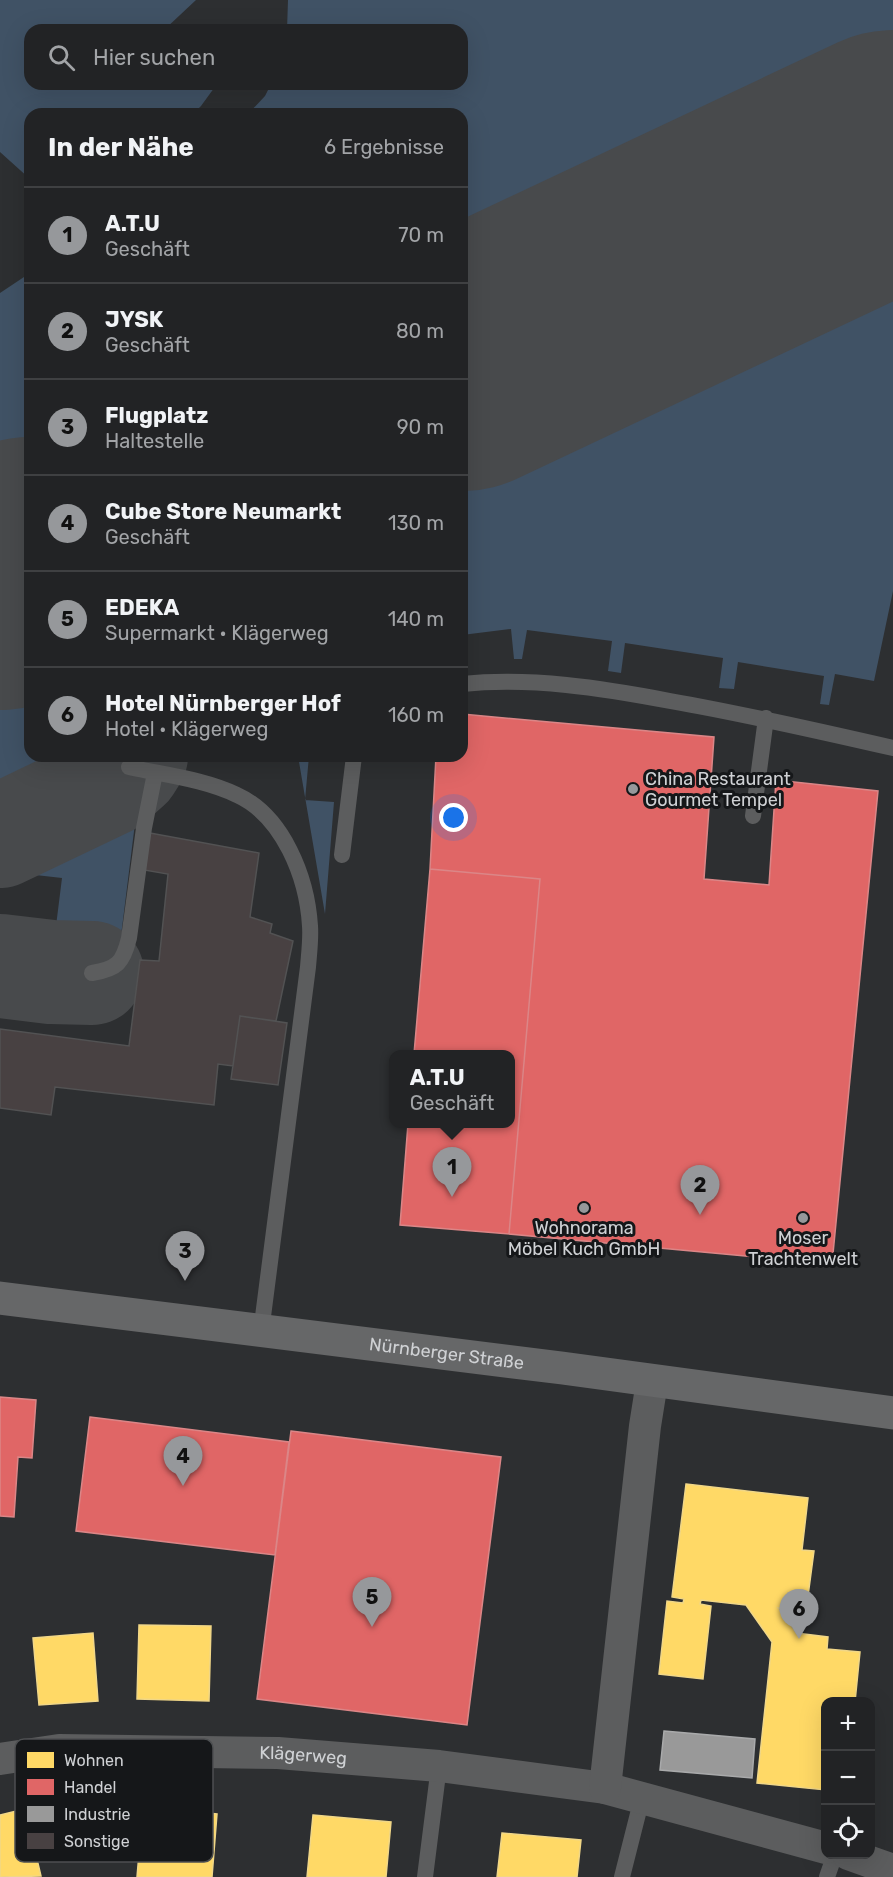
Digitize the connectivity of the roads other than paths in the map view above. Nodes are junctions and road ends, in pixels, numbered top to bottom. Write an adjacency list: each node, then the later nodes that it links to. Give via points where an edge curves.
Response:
1 (468, 683): 2 (lane, via 497,680 602,688)
2 (766, 718): 3 (lane); 7 (lane)
3 (893, 748)
4 (353, 762): 8 (lane)
5 (129, 767): 6 (lane)
6 (155, 773): 9 (lane, via 125,955 107,970); 11 (lane, via 206,784 258,807 293,856 310,925 308,967)
7 (753, 816)
8 (342, 855)
9 (92, 973)
10 (0, 1298): 11 (main road, Nürnberger Straße)
11 (261, 1332): 12 (main road, Nürnberger Straße)
12 (652, 1382): 13 (main road, Nürnberger Straße); 18 (street)
13 (893, 1413)
14 (213, 1752): 17 (street, Klägerweg)
15 (15, 1757): 16 (street, Klägerweg)
16 (0, 1759)
17 (439, 1766): 18 (street, Klägerweg); 24 (lane)
18 (605, 1788): 19 (street, Klägerweg)
19 (642, 1798): 20 (street, Klägerweg); 25 (lane)
20 (821, 1847)
21 (833, 1859): 26 (lane)
22 (862, 1859): 23 (street)
23 (893, 1870)
24 (424, 1877)
25 (622, 1877)
26 (827, 1877)

